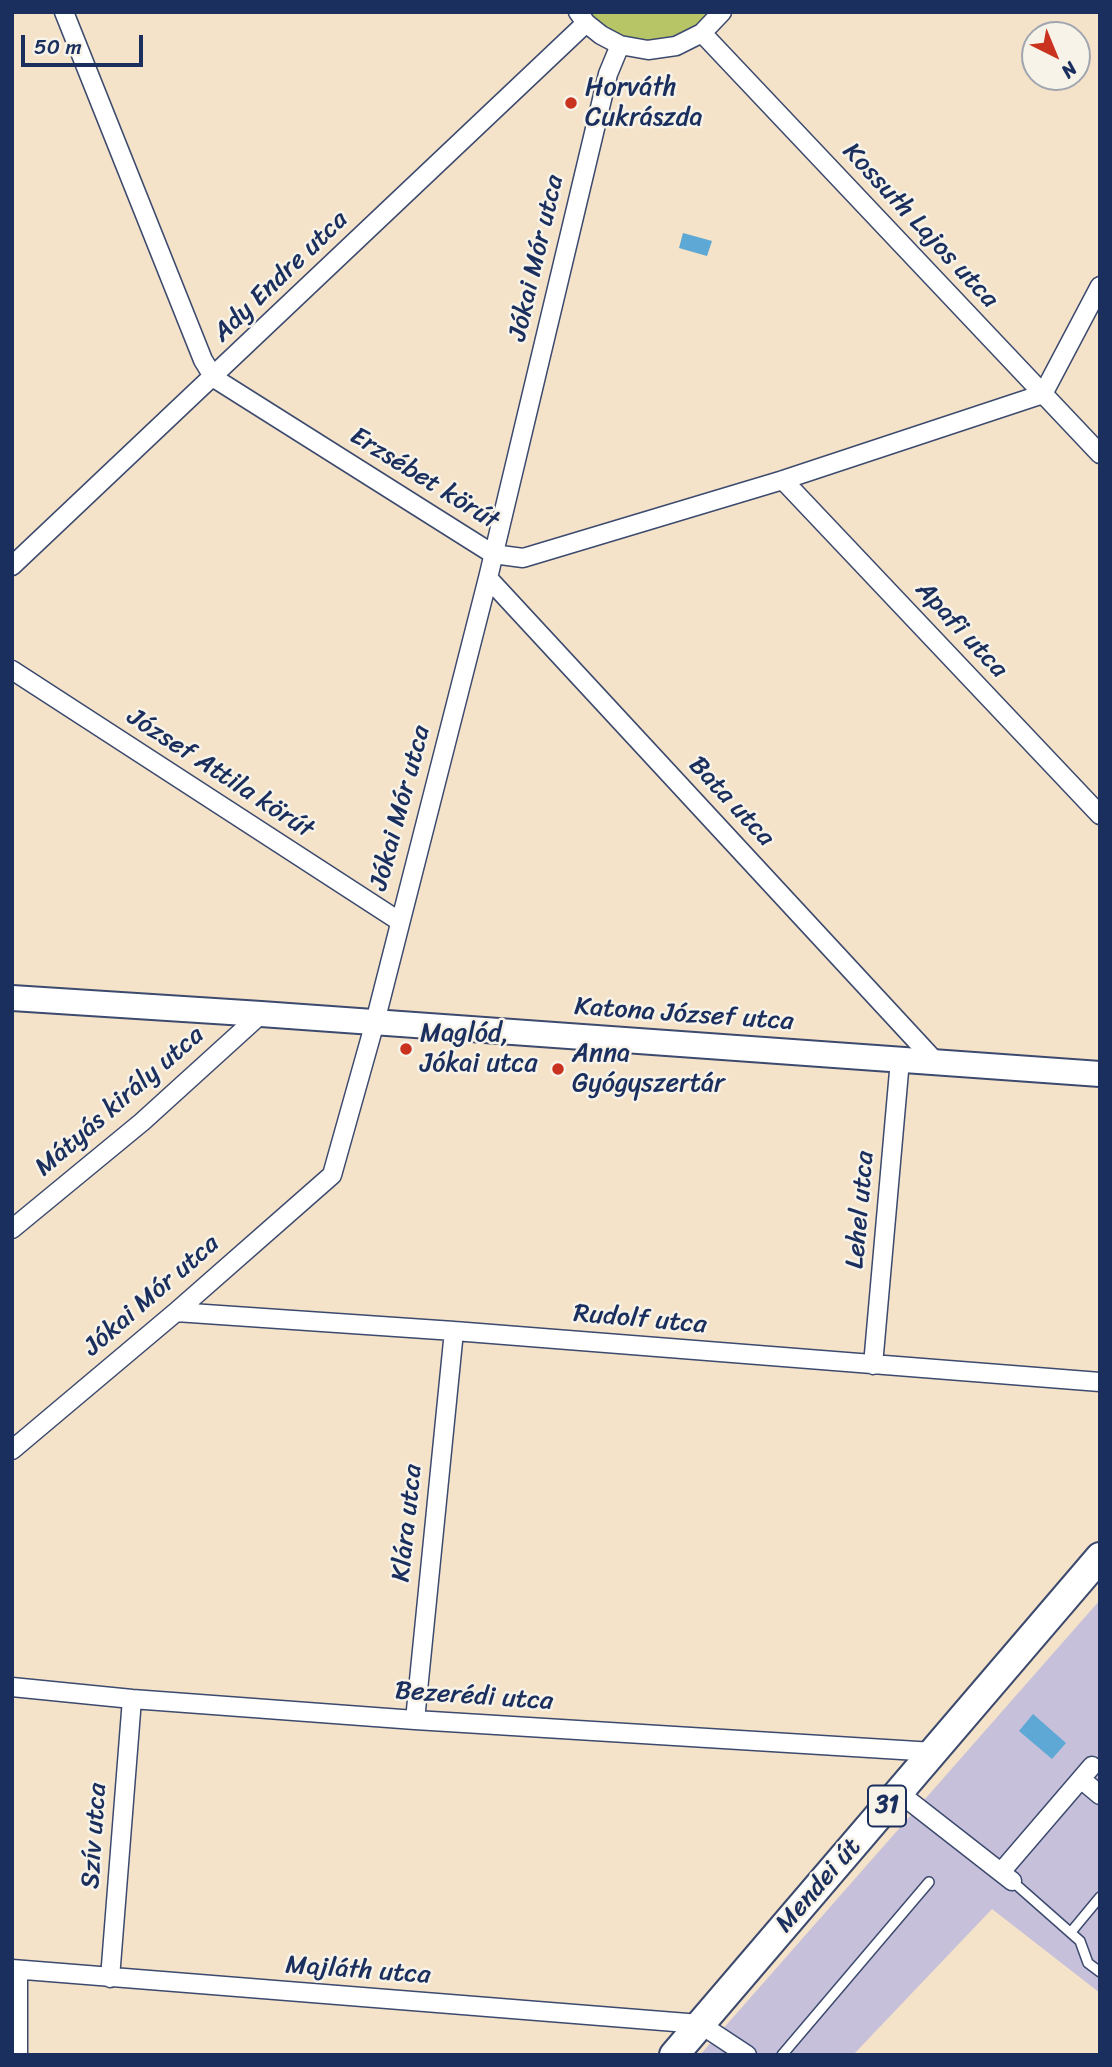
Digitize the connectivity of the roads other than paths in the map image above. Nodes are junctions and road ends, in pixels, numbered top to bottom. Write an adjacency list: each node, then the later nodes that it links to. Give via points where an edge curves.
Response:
1 (64, 12): 7 (street, Erzsébet körút)
2 (722, 12): 4 (street)
3 (582, 18): 5 (street); 7 (street, Ady Endre utca)
4 (702, 33): 5 (street, via 676,46 648,50); 8 (street, Kossuth Lajos utca)
5 (620, 45): 11 (street, Jókai Mór utca, via 608,74)
6 (1100, 286): 8 (street)
7 (214, 378): 11 (street, Erzsébet körút); 12 (street, Ady Endre utca)
8 (1042, 394): 9 (street, Kossuth Lajos utca); 10 (street, Erzsébet körút)
9 (1100, 454)
10 (783, 480): 11 (street, Erzsébet körút, via 523,558); 15 (street, Apafi utca)
11 (494, 554): 13 (street, Jókai Mór utca)
12 (12, 566)
13 (488, 578): 16 (street, Jókai Mór utca); 21 (street, Bata utca)
14 (12, 670): 16 (street, József Attila körút)
15 (1100, 815)
16 (399, 921): 19 (street, Jókai Mór utca)
17 (12, 998): 18 (main road, Katona József utca)
18 (261, 1014): 19 (main road, Katona József utca); 23 (street, Mátyás király utca, via 142,1122)
19 (375, 1022): 20 (main road, Katona József utca); 24 (street, Jókai Mór utca, via 332,1175)
20 (900, 1060): 21 (main road, Katona József utca); 26 (street, Lehel utca)
21 (936, 1062): 22 (main road, Katona József utca)
22 (1100, 1074)
23 (12, 1229)
24 (176, 1312): 25 (street, Rudolf utca); 28 (street, Jókai Mór utca)
25 (454, 1331): 26 (street, Rudolf utca); 32 (street, Klára utca)
26 (873, 1365): 27 (street, Rudolf utca)
27 (1100, 1382)
28 (12, 1450)
29 (1100, 1557): 33 (main road, Mendei út / 31)
30 (12, 1687): 31 (street, Bezerédi utca)
31 (132, 1699): 32 (street, Bezerédi utca); 43 (street, Szív utca)
32 (415, 1720): 33 (street, Bezerédi utca)
33 (934, 1752): 35 (main road, Mendei út / 31)
34 (1091, 1767): 36 (street); 37 (street)
35 (898, 1792): 37 (street); 44 (main road, Mendei út / 31)
36 (1100, 1795)
37 (1006, 1876): 40 (lane)
38 (929, 1882): 48 (lane)
39 (1100, 1897): 40 (lane)
40 (1071, 1932): 42 (lane, via 1088,1962)
41 (15, 1970): 43 (street, Majláth utca); 45 (street)
42 (1100, 1972)
43 (110, 1978): 44 (street, Majláth utca)
44 (700, 2024): 46 (main road, Mendei út / 31); 47 (street)
45 (18, 2055)
46 (674, 2055)
47 (747, 2055)
48 (782, 2055)

